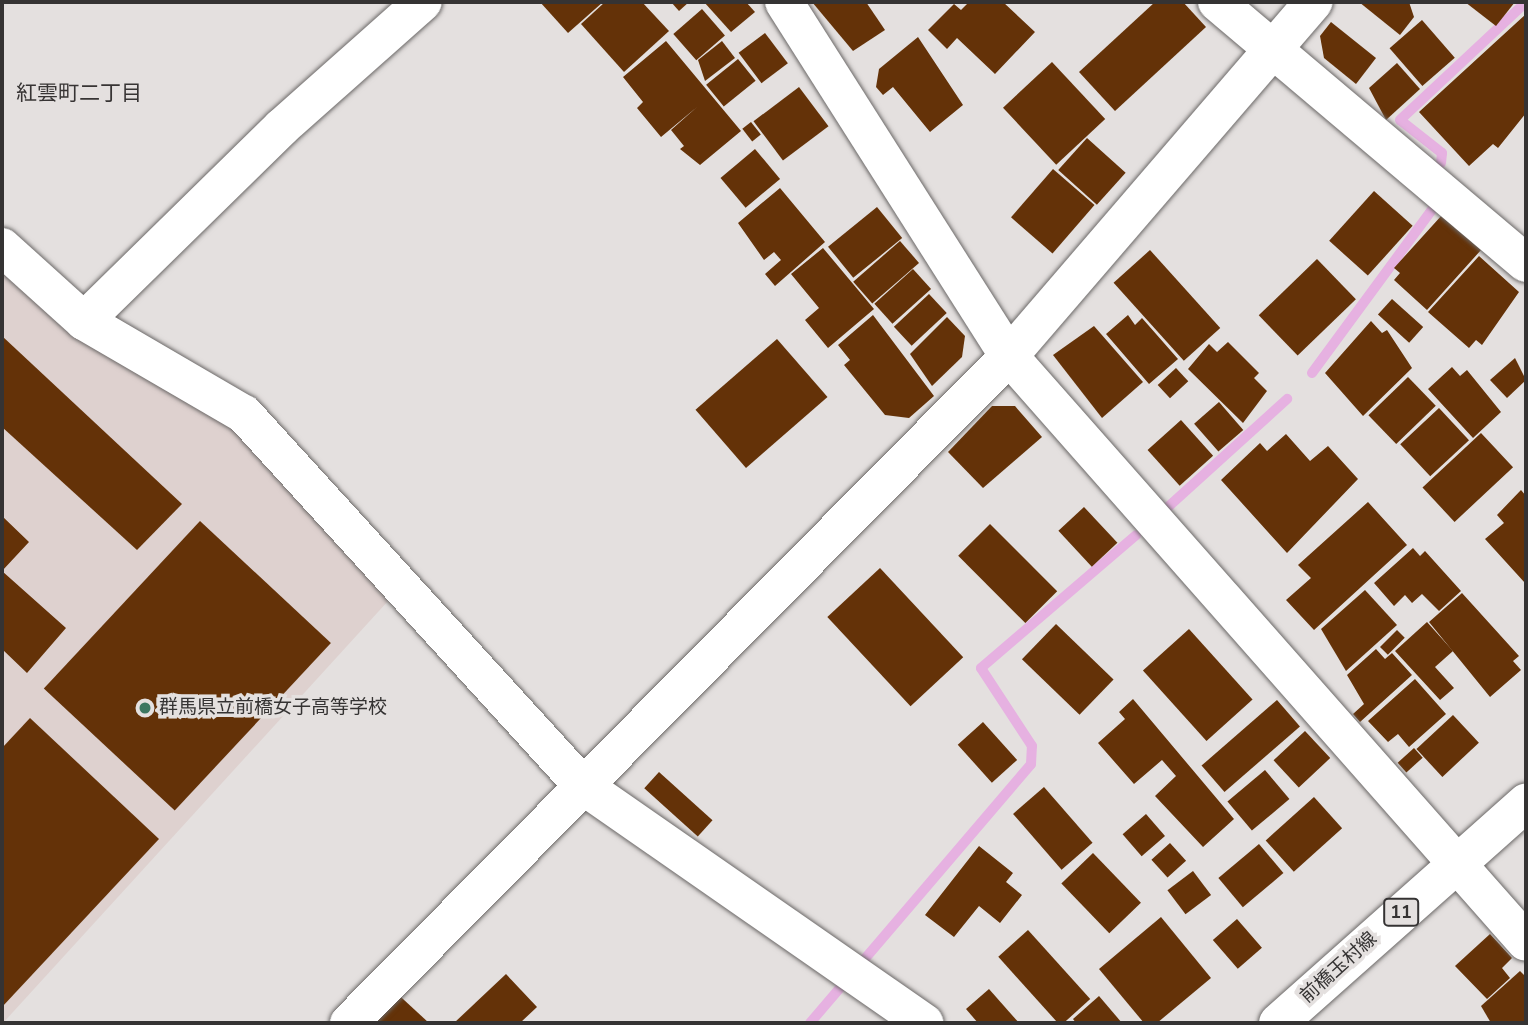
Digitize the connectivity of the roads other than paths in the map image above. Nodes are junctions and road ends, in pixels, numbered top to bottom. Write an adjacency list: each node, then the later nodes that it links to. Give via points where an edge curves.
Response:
1 (423, 2): 8 (street, via 282,127)
2 (784, 2): 9 (street)
3 (1217, 2): 5 (street)
4 (1314, 2): 5 (street)
5 (1277, 49): 7 (street); 9 (street)
6 (2, 247): 8 (street)
7 (1526, 263)
8 (84, 321): 10 (street, via 244,414)
9 (1009, 356): 10 (street); 12 (street)
10 (582, 785): 14 (street); 15 (street)
11 (1526, 803): 12 (street, 前橋玉村線 / 11)
12 (1454, 865): 13 (street); 16 (street, 前橋玉村線 / 11)
13 (1526, 942)
14 (349, 1023)
15 (924, 1023)
16 (1278, 1023)

